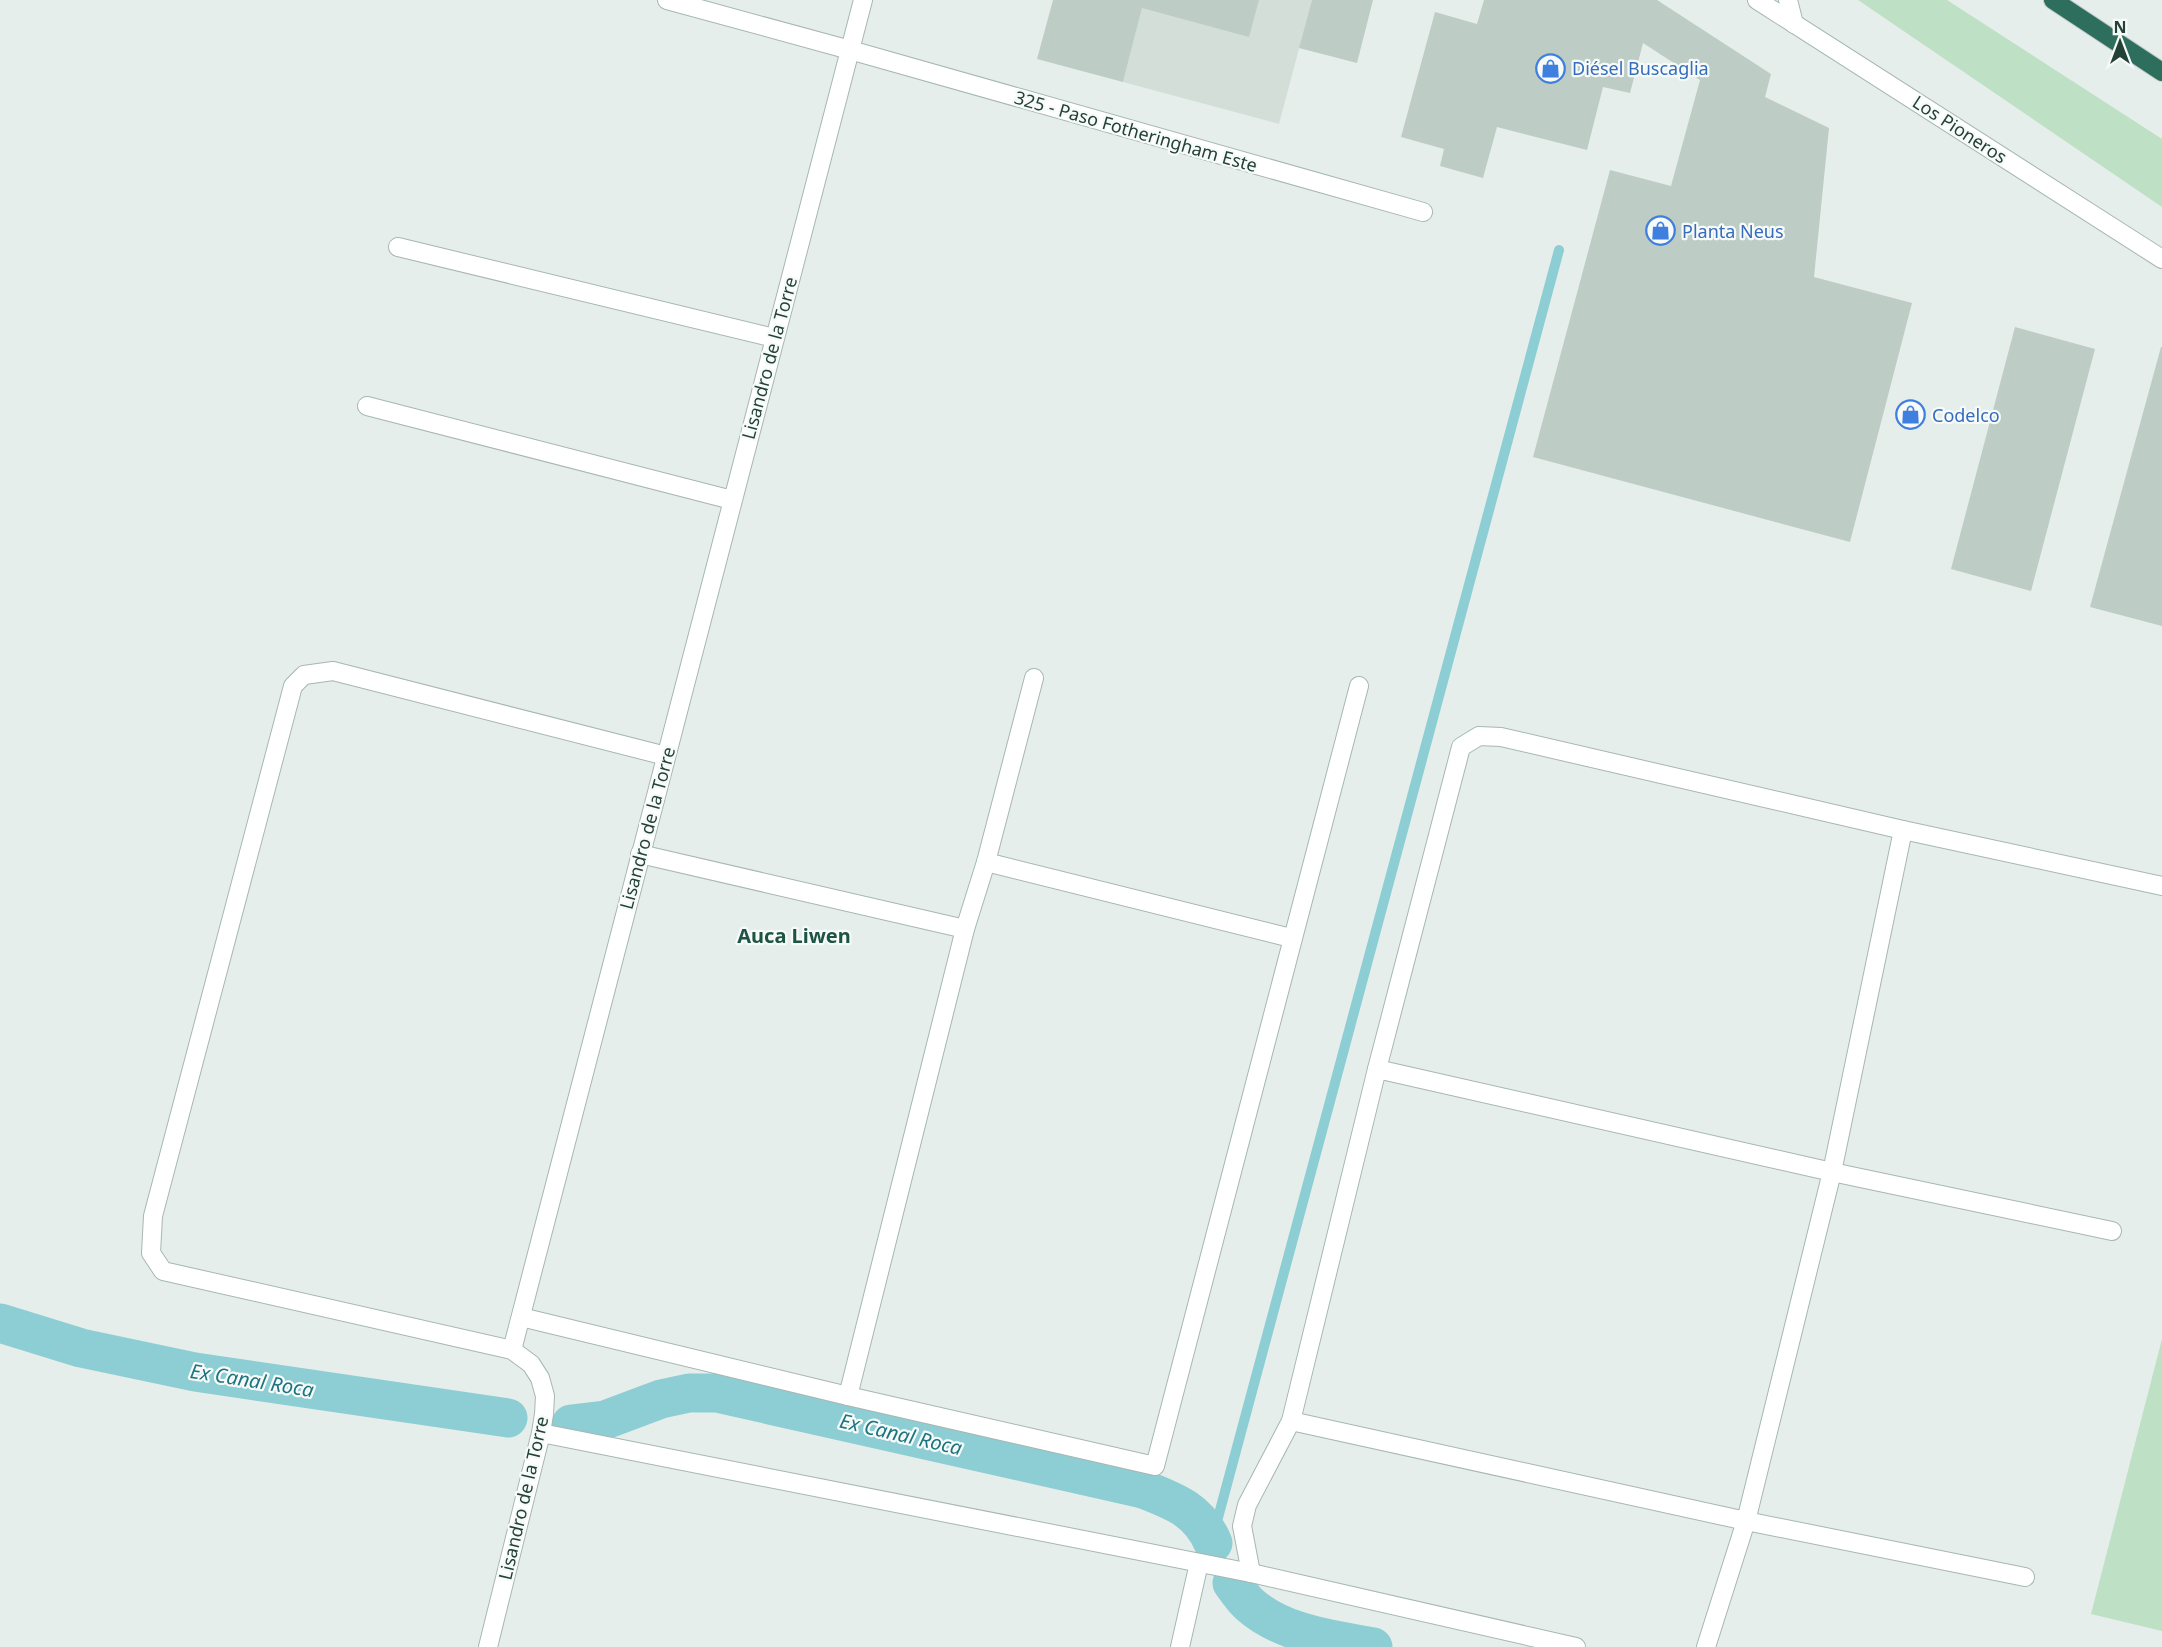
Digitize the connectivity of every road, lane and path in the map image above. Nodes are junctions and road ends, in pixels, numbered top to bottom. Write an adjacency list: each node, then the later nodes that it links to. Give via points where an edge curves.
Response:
1 (667, 0): 7 (street, 325 - Paso Fotheringham Este)
2 (862, 0): 7 (street, Lisandro de la Torre)
3 (1757, 0): 6 (street, Los Pioneros)
4 (1788, 0): 6 (street)
5 (2052, 0): 8 (highway)
6 (1794, 24): 11 (street, Los Pioneros)
7 (850, 50): 9 (street, 325 - Paso Fotheringham Este); 12 (street, Lisandro de la Torre)
8 (2162, 72)
9 (1423, 212)
10 (398, 247): 12 (street)
11 (2162, 259)
12 (774, 338): 14 (street, Lisandro de la Torre)
13 (367, 406): 14 (street)
14 (732, 500): 17 (street, Lisandro de la Torre)
15 (1034, 678): 20 (street)
16 (1359, 686): 23 (street)
17 (666, 756): 19 (street, Lisandro de la Torre); 28 (street, via 333,671 304,675 293,686 153,1216 151,1253 163,1271)
18 (1904, 830): 21 (street); 24 (street, via 1501,737 1479,736 1461,747); 25 (street)
19 (640, 854): 22 (street); 27 (street, Lisandro de la Torre)
20 (986, 862): 22 (street); 23 (street)
21 (2162, 886)
22 (965, 929): 29 (street)
23 (1291, 938): 29 (street, via 1155,1466)
24 (1377, 1069): 25 (street); 30 (street)
25 (1832, 1172): 26 (street); 32 (street)
26 (2112, 1231)
27 (520, 1317): 28 (street, Lisandro de la Torre); 29 (street)
28 (512, 1350): 31 (street, Lisandro de la Torre, via 531,1364 540,1378 545,1396)
29 (848, 1396)
30 (1291, 1421): 32 (street); 34 (street, via 1247,1505 1242,1526)
31 (541, 1433): 33 (street); 36 (street, Lisandro de la Torre)
32 (1746, 1521): 35 (street); 39 (street)
33 (1199, 1563): 34 (street); 37 (street)
34 (1251, 1573): 38 (street)
35 (2025, 1577)
36 (488, 1647)
37 (1180, 1647)
38 (1576, 1647)
39 (1706, 1647)

